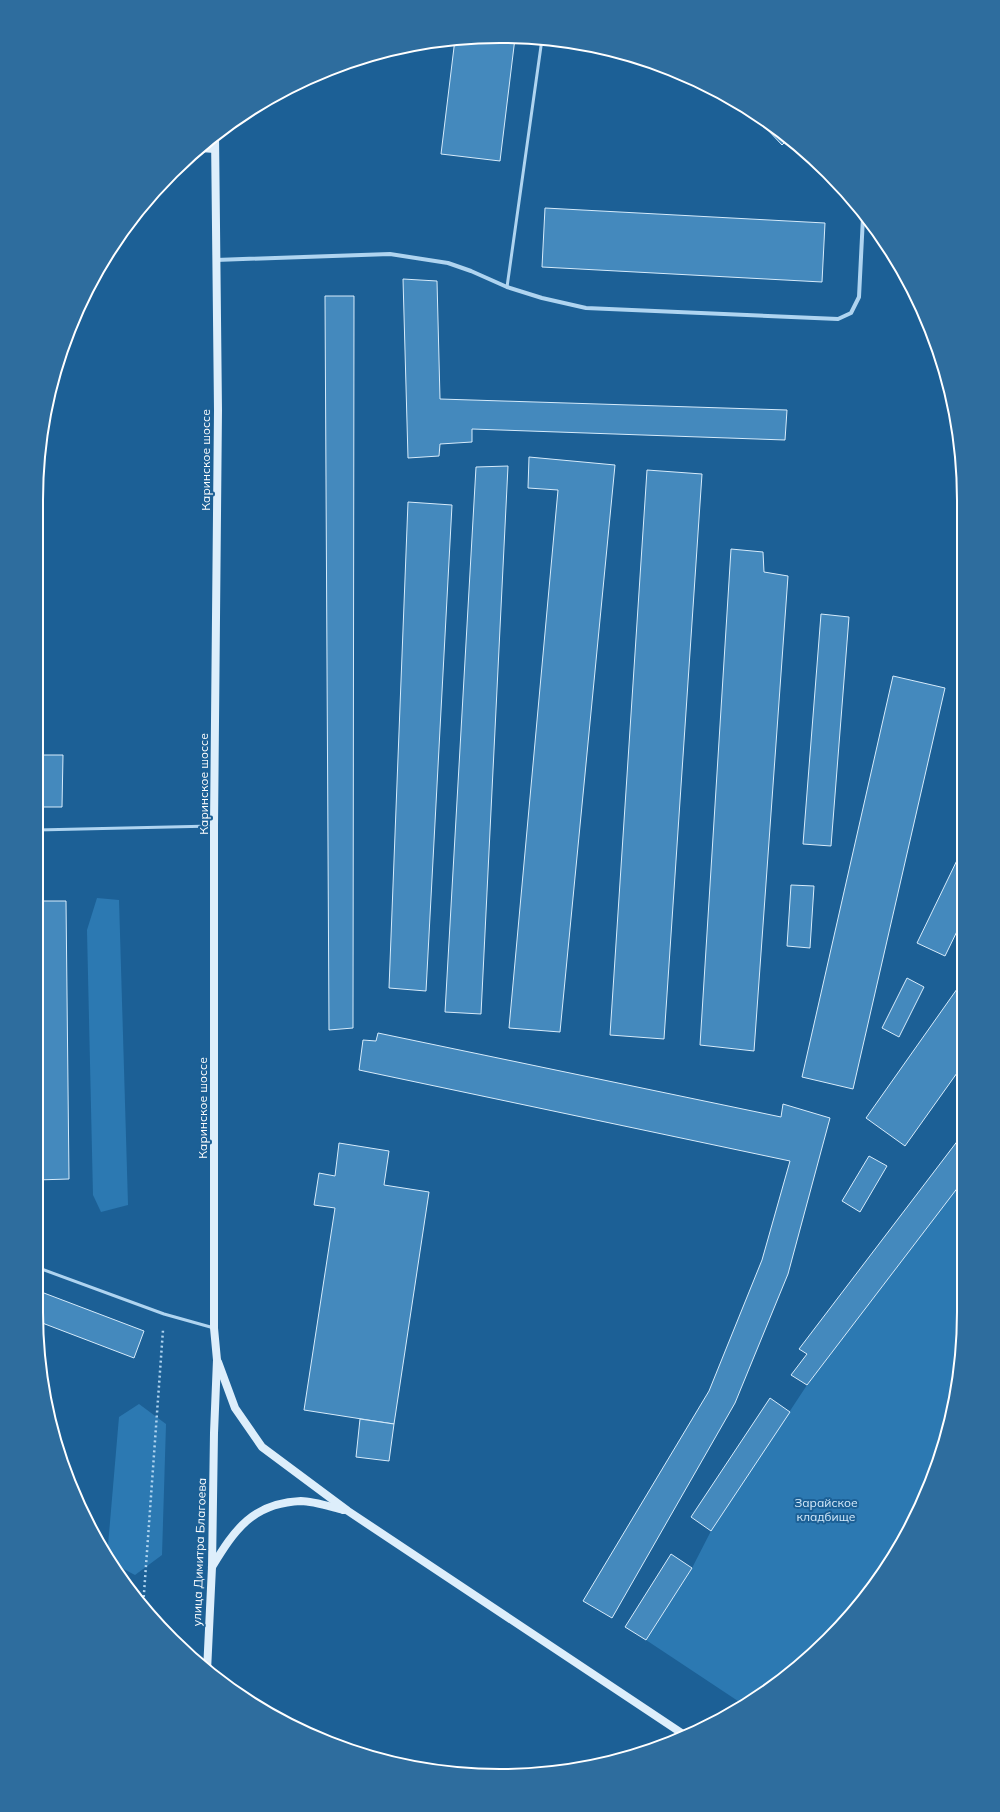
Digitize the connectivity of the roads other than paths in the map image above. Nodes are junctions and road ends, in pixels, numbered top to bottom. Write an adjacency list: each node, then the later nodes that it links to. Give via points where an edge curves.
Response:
1 (541, 45): 7 (lane)
2 (215, 143): 4 (main road, Каринское шоссе)
3 (208, 149): 4 (main road)
4 (215, 149): 6 (main road, Каринское шоссе)
5 (863, 222): 7 (street, via 859,297 851,312 838,319 586,308)
6 (216, 260): 7 (street, via 390,254 448,263 471,270); 8 (main road, Каринское шоссе, via 218,410)
7 (507, 287)
8 (214, 826): 9 (lane); 11 (main road, Каринское шоссе)
9 (43, 830)
10 (43, 1270): 11 (lane, via 164,1314)
11 (214, 1328): 12 (main road, Каринское шоссе)
12 (217, 1360): 13 (main road, Каринское шоссе); 14 (main road, via 235,1408 262,1447)
13 (214, 1433): 15 (main road, улица Димитра Благоева)
14 (348, 1511): 15 (main road, via 302,1501 267,1507 247,1519 227,1542); 17 (main road)
15 (212, 1568): 16 (main road, улица Димитра Благоева)
16 (207, 1663)
17 (680, 1732)

